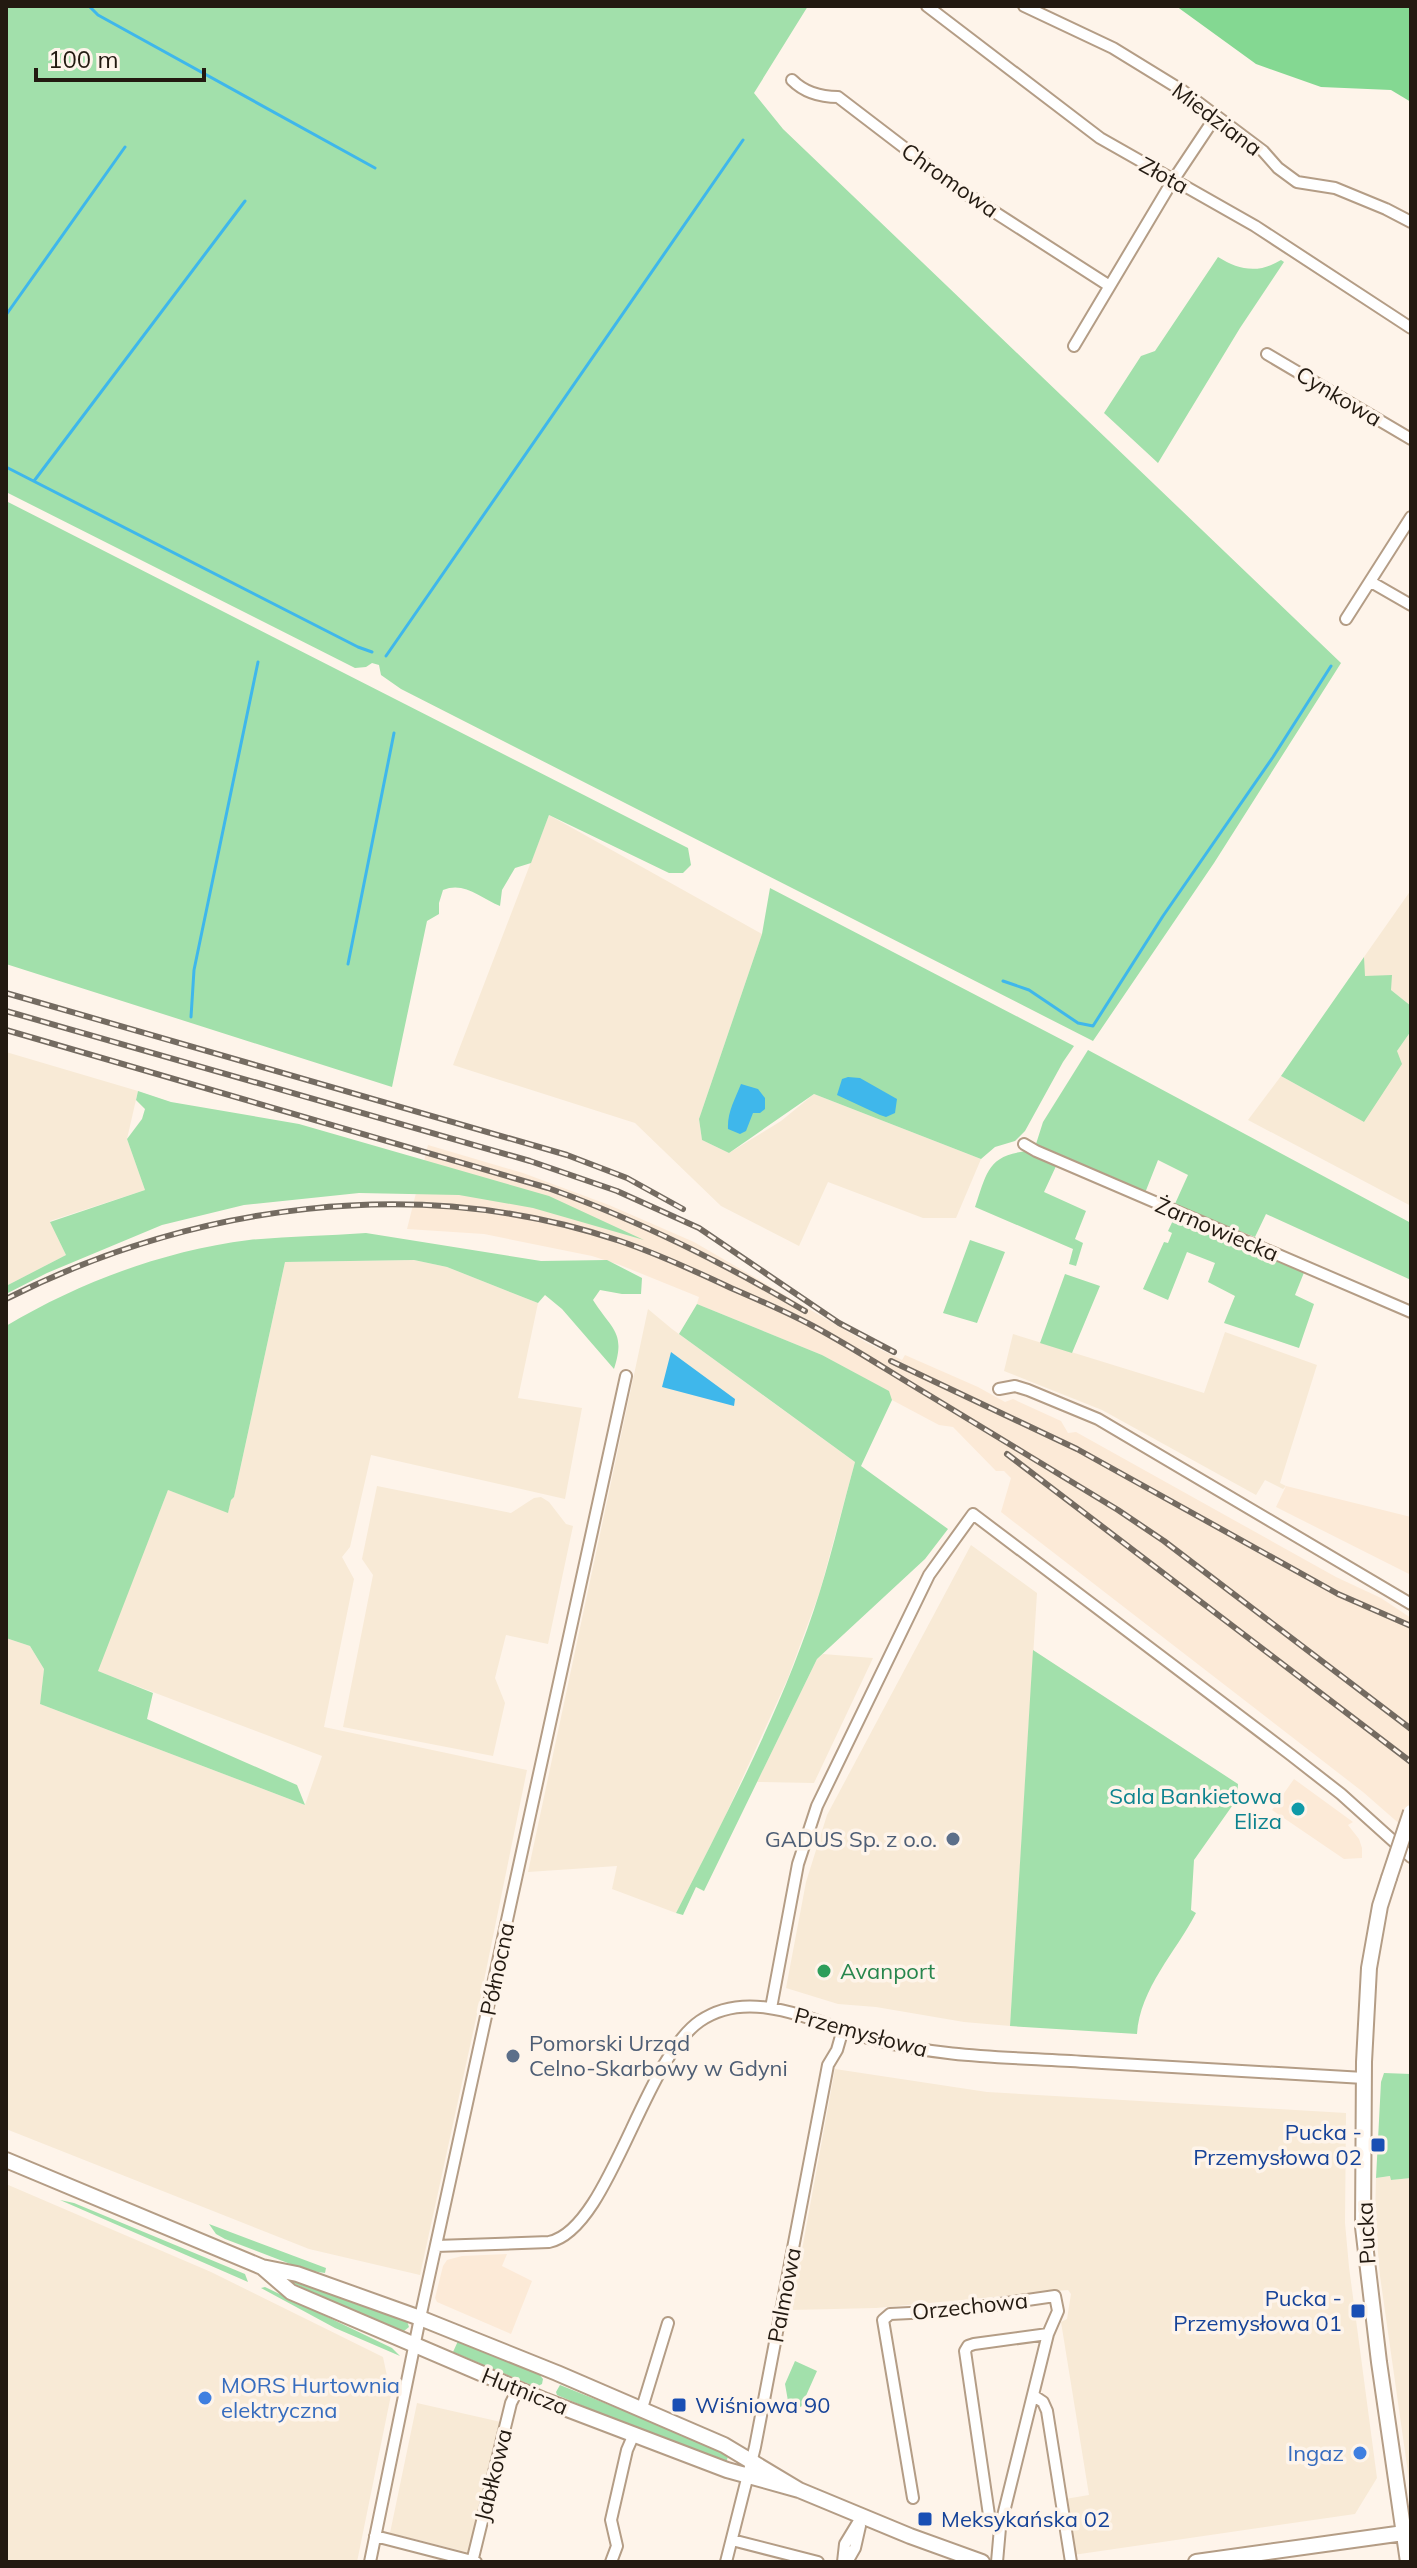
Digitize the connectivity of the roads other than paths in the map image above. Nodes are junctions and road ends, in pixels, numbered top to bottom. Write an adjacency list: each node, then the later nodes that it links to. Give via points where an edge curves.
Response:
1 (927, 6): 3 (street, Złota)
2 (1024, 6): 5 (street, Miedziana, via 1113,48)
3 (945, 11): 6 (street, Złota, via 1100,138)
4 (792, 80): 8 (street, Chromowa, via 810,92 838,97 957,188)
5 (1216, 116): 6 (street); 7 (street, Miedziana, via 1297,182 1335,188)
6 (1172, 180): 8 (street); 9 (street, Złota, via 1255,226)
7 (1411, 222)
8 (1108, 285): 10 (street)
9 (1411, 328)
10 (1074, 346)
11 (1267, 354): 12 (street, Cynkowa)
12 (1411, 439)
13 (1411, 517): 14 (street)
14 (1371, 582): 15 (street); 16 (street)
15 (1411, 605)
16 (1346, 619)
17 (1024, 1144): 18 (street, Żarnowiecka)
18 (1411, 1312)
19 (626, 1376): 28 (street, Północna)
20 (999, 1389): 21 (street, via 1015,1386 1098,1419)
21 (1411, 1604)
22 (1411, 1812): 26 (main road, Pucka, bridge, via 1380,1906 1369,1968)
23 (1411, 1857): 24 (street, via 1284,1749 973,1514 929,1575 817,1806 798,1864)
24 (771, 2008): 25 (street, Przemysłowa); 28 (street, Przemysłowa, via 717,2013 680,2039 591,2206 566,2236 549,2242)
25 (843, 2029): 26 (street, Przemysłowa, via 933,2053); 40 (street, Palmowa, via 828,2065)
26 (1364, 2078): 46 (main road, Pucka, via 1364,2237)
27 (6, 2160): 29 (main road, Hutnicza)
28 (436, 2246): 30 (street, Północna)
29 (262, 2267): 30 (main road, Hutnicza, via 297,2274); 33 (main road, Hutnicza, via 291,2292)
30 (420, 2318): 33 (street, Północna); 34 (main road, Hutnicza)
31 (668, 2323): 38 (street)
32 (1048, 2334): 36 (street); 43 (street, Orzechowa, via 1058,2311 1055,2296 890,2314 883,2320); 45 (street, via 974,2344 965,2351 989,2515)
33 (415, 2346): 35 (main road, Hutnicza); 47 (street, Północna)
34 (557, 2373): 37 (main road); 38 (main road, Hutnicza)
35 (518, 2389): 37 (main road, Hutnicza); 50 (street, Jabłkowa)
36 (1034, 2396): 45 (street); 57 (street, via 1047,2411)
37 (546, 2401): 39 (main road, Hutnicza)
38 (642, 2408): 40 (main road, Hutnicza)
39 (634, 2434): 41 (main road, Hutnicza); 51 (street, via 611,2520 617,2546)
40 (751, 2460): 41 (street, Palmowa); 42 (main road, Hutnicza)
41 (748, 2476): 42 (main road, Hutnicza); 48 (street, Palmowa)
42 (799, 2490): 44 (main road, Hutnicza)
43 (913, 2498)
44 (862, 2516): 54 (street, via 845,2544); 55 (main road, Hutnicza)
45 (1000, 2528): 56 (street)
46 (1408, 2532): 58 (main road); 59 (main road, Pucka)
47 (375, 2536): 49 (street, Północna); 50 (street)
48 (732, 2540): 52 (street, Palmowa); 53 (street)
49 (370, 2562)
50 (474, 2562)
51 (611, 2562)
52 (726, 2562)
53 (818, 2562)
54 (845, 2562)
55 (982, 2562)
56 (997, 2562)
57 (1071, 2562)
58 (1196, 2562)
59 (1408, 2562)

